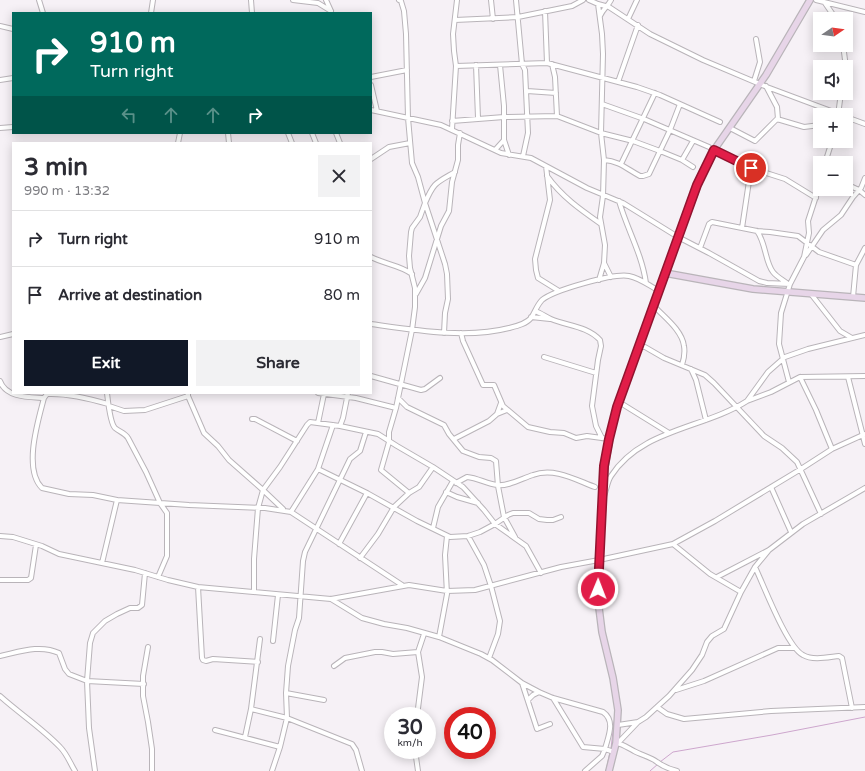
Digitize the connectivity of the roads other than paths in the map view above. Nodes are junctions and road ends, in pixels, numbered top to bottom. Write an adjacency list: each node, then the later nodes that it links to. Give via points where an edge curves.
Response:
1 (39, 0): 21 (street)
2 (153, 0): 22 (street)
3 (251, 0): 23 (street)
4 (293, 0): 18 (street)
5 (326, 0): 18 (street); 24 (street)
6 (399, 0): 42 (street, via 404,11)
7 (457, 0): 31 (street)
8 (491, 0): 30 (street)
9 (516, 0): 27 (street)
10 (583, 0): 20 (street, via 572,6)
11 (589, 0): 17 (street)
12 (611, 0): 19 (street)
13 (637, 0): 29 (street)
14 (810, 0): 49 (street)
15 (816, 0): 16 (street)
16 (824, 2): 25 (street); 26 (street)
17 (598, 4): 19 (street); 28 (street)
18 (322, 5): 24 (street)
19 (607, 7): 28 (street); 29 (street)
20 (545, 11): 27 (street); 36 (street)
21 (43, 12)
22 (151, 12)
23 (252, 12)
24 (331, 12)
25 (831, 12)
26 (865, 12)
27 (518, 17): 30 (street); 37 (street)
28 (599, 17): 45 (street)
29 (628, 18): 32 (street)
30 (493, 19): 31 (street)
31 (455, 20): 40 (street)
32 (638, 25): 47 (street, via 650,34 703,60); 48 (street)
33 (0, 26): 34 (street)
34 (12, 30)
35 (756, 38): 47 (street, via 760,62)
36 (547, 63): 37 (street); 38 (street)
37 (522, 64): 39 (street); 50 (street)
38 (552, 64): 45 (street); 51 (street)
39 (500, 65): 41 (street); 61 (street)
40 (456, 66): 41 (street); 67 (street)
41 (476, 66): 63 (street)
42 (407, 70): 44 (street); 62 (street)
43 (12, 78): 46 (street)
44 (372, 78)
45 (602, 78): 48 (street); 54 (street)
46 (0, 80)
47 (754, 81): 49 (street)
48 (618, 82): 52 (street)
49 (764, 85): 56 (street); 65 (street, via 777,107); 72 (street)
50 (527, 91): 51 (street); 59 (street)
51 (556, 93): 60 (street)
52 (656, 94): 55 (street); 64 (street)
53 (372, 100): 58 (street)
54 (602, 104): 64 (street); 77 (street)
55 (680, 104): 68 (street); 75 (street)
56 (823, 108)
57 (372, 110): 58 (street)
58 (378, 111): 62 (street)
59 (528, 116): 60 (street); 61 (street); 86 (street, via 528,138)
60 (557, 116): 77 (street)
61 (504, 117): 63 (street); 78 (street)
62 (408, 118): 74 (street); 81 (street)
63 (478, 118): 67 (street)
64 (644, 119): 75 (street); 80 (street)
65 (778, 119): 70 (street, via 804,127); 72 (street, via 755,141)
66 (853, 120): 69 (street)
67 (452, 121): 74 (street)
68 (720, 122)
69 (865, 124)
70 (813, 125)
71 (12, 127): 73 (street)
72 (730, 128): 82 (street)
73 (1, 129)
74 (452, 129): 76 (street)
75 (670, 130): 79 (street); 84 (street)
76 (460, 133): 83 (street); 94 (street)
77 (601, 133): 80 (street); 88 (street)
78 (504, 140): 83 (street); 85 (street)
79 (693, 140): 82 (street); 89 (street)
80 (633, 142): 84 (street); 90 (street)
81 (410, 143): 87 (street, via 389,147); 103 (street, via 412,163)
82 (712, 149): 93 (street); 107 (street)
83 (495, 150): 85 (street)
84 (660, 151): 89 (street); 90 (street, via 646,176 637,174)
85 (509, 155): 86 (street)
86 (523, 156): 91 (street)
87 (372, 158)
88 (604, 160): 90 (street); 100 (street)
89 (682, 160): 92 (street)
90 (621, 164)
91 (546, 166): 95 (street); 100 (street)
92 (693, 167)
93 (751, 168): 101 (street, via 785,179); 105 (street)
94 (455, 172): 103 (street, via 436,183); 108 (street, via 449,211)
95 (547, 176): 104 (street, via 564,197); 123 (street, via 550,200 535,264 538,278)
96 (865, 178): 98 (street)
97 (853, 187): 98 (street)
98 (859, 190): 99 (street); 110 (street, via 841,215 823,230)
99 (865, 195)
100 (604, 196): 102 (street); 104 (street, via 600,214)
101 (816, 198): 109 (street, via 808,221)
102 (619, 201): 107 (street); 121 (street, via 640,257)
103 (425, 204): 108 (street); 118 (street, via 411,232 409,256)
104 (601, 224): 115 (street, via 605,240)
105 (742, 228): 106 (street); 111 (street, via 711,222)
106 (757, 231): 109 (street, via 798,236); 122 (street, via 771,269)
107 (678, 237): 111 (street); 117 (street)
108 (437, 239): 126 (street, via 428,270); 136 (street, via 447,274 448,299)
109 (807, 243): 110 (street); 114 (street)
110 (812, 247): 114 (street); 116 (street)
111 (700, 248): 122 (street, via 761,282)
112 (865, 248): 116 (street)
113 (372, 257): 118 (street)
114 (804, 257): 122 (street)
115 (604, 263): 119 (street); 120 (street)
116 (856, 265): 128 (street)
117 (665, 273): 124 (street); 125 (street, via 753,289)
118 (412, 274): 126 (street)
119 (611, 277): 120 (street); 121 (street, via 630,276)
120 (599, 280): 123 (street)
121 (646, 284): 124 (street)
122 (789, 284): 125 (street)
123 (559, 291): 131 (street, via 542,300)
124 (659, 291): 130 (street)
125 (788, 292): 127 (street); 144 (street, via 782,308 778,344)
126 (416, 294): 135 (street)
127 (812, 294): 128 (street); 141 (street, via 840,331)
128 (853, 297): 129 (street)
129 (865, 298)
130 (654, 306): 142 (street); 145 (street, via 682,339 685,348)
131 (535, 311): 132 (street); 133 (street)
132 (531, 317): 133 (street); 137 (street, via 521,324 500,330)
133 (551, 319): 147 (street, via 590,331 600,340)
134 (372, 324): 135 (street)
135 (412, 330): 136 (street); 155 (street)
136 (444, 332): 137 (street)
137 (461, 333): 164 (street, via 483,385 494,385)
138 (12, 334): 140 (street)
139 (865, 335): 141 (street)
140 (0, 337)
141 (853, 338): 144 (street, via 791,354)
142 (639, 347): 145 (street, via 645,347); 162 (street)
143 (544, 357): 147 (street)
144 (782, 359): 154 (street); 163 (street, via 768,372)
145 (682, 365): 146 (street)
146 (691, 369): 166 (street, via 708,377); 171 (street)
147 (596, 373): 178 (street, via 593,410 596,426)
148 (372, 376): 155 (street)
149 (865, 376): 151 (street)
150 (800, 377): 151 (street); 154 (street); 184 (street)
151 (848, 377): 177 (street)
152 (440, 378): 155 (street, via 420,390)
153 (0, 382): 160 (street, via 11,394)
154 (789, 382): 163 (street)
155 (401, 384): 161 (street)
156 (107, 394): 165 (street)
157 (324, 394): 159 (street); 172 (street)
158 (188, 395): 165 (street, via 145,410 124,411); 194 (street, via 204,433 229,460)
159 (347, 395): 167 (street); 174 (street)
160 (44, 398): 165 (street, via 46,394 71,395); 198 (street, via 35,435 33,467 38,485 46,490)
161 (398, 398): 167 (street); 179 (street, via 407,407 444,425)
162 (619, 402): 176 (street); 180 (street)
163 (746, 402): 166 (street)
164 (501, 403): 168 (street); 169 (street)
165 (109, 405): 200 (street, via 114,427 128,438)
166 (737, 407): 171 (street); 187 (street, via 764,436 793,458)
167 (396, 408): 182 (street, via 389,432)
168 (507, 410): 169 (street); 178 (street, via 528,427 564,433 576,438)
169 (497, 414): 179 (street, via 489,421)
170 (252, 419): 181 (street)
171 (706, 420): 176 (street)
172 (318, 423): 173 (street); 181 (street, via 308,423)
173 (333, 425): 174 (street); 186 (street)
174 (340, 426): 175 (street)
175 (366, 432): 182 (street, via 378,434); 188 (street, via 361,450 350,459)
176 (669, 433): 199 (street, via 655,438 628,456 611,476)
177 (864, 434): 183 (street); 184 (street)
178 (602, 438): 180 (street)
179 (454, 439): 190 (street, via 463,452 496,461)
180 (609, 439): 199 (street)
181 (297, 441): 194 (street)
182 (389, 442): 185 (street); 197 (street, via 382,470)
183 (865, 444)
184 (832, 449): 187 (street)
185 (433, 467): 189 (street); 197 (street, via 419,487)
186 (318, 469): 188 (street); 205 (street)
187 (801, 469): 192 (street); 206 (street)
188 (340, 480): 196 (street); 210 (street)
189 (455, 482): 190 (street, via 467,477); 195 (street); 201 (street)
190 (498, 486): 191 (street, via 536,474 554,472); 207 (street)
191 (596, 487)
192 (772, 487): 212 (street); 218 (street)
193 (865, 488): 206 (street)
194 (263, 490): 203 (street); 204 (street)
195 (446, 492): 201 (street); 211 (street, via 438,506)
196 (367, 493): 202 (street); 217 (street)
197 (409, 494): 202 (street)
198 (117, 500): 200 (street); 223 (street)
199 (602, 500): 222 (street)
200 (160, 503): 203 (street); 227 (street, via 167,513 167,551)
201 (479, 504): 209 (street)
202 (394, 507): 211 (street); 221 (street)
203 (258, 508): 204 (street); 234 (street)
204 (283, 510): 205 (street)
205 (291, 512): 210 (street)
206 (821, 514): 212 (street)
207 (504, 517): 208 (street, via 513,513 529,512 539,519 553,520); 209 (street); 216 (street)
208 (561, 517)
209 (495, 524): 215 (street); 216 (street)
210 (316, 528): 217 (street); 237 (street, via 304,552)
211 (433, 528): 214 (street)
212 (791, 532): 220 (street)
213 (0, 536): 219 (street, via 13,537)
214 (447, 536): 215 (street); 233 (street)
215 (468, 536): 231 (street, via 484,565)
216 (515, 538): 226 (street, via 526,546)
217 (339, 544): 221 (street)
218 (673, 544): 222 (street); 228 (street)
219 (36, 545): 223 (street, via 59,554); 229 (street, via 31,578)
220 (769, 550): 224 (street); 228 (street)
221 (360, 558): 230 (street)
222 (599, 560): 226 (street); 268 (street, via 599,615 616,693)
223 (102, 563): 225 (street)
224 (755, 567): 235 (street); 244 (street)
225 (145, 573): 227 (street); 250 (street, via 142,605 117,614 93,633)
226 (541, 573): 231 (street)
227 (158, 577): 232 (street)
228 (717, 578): 235 (street)
229 (0, 580)
230 (402, 585): 233 (street, via 419,585); 238 (street)
231 (491, 586): 233 (street, via 475,590); 247 (street, via 500,628)
232 (198, 587): 234 (street); 248 (street, via 203,660)
233 (447, 591): 240 (street)
234 (254, 592): 236 (street)
235 (741, 592): 253 (street, via 724,629 707,642 699,661)
236 (278, 595): 237 (street); 242 (street)
237 (300, 597): 238 (street); 255 (street, via 299,618 290,655)
238 (331, 599): 239 (street, via 362,618)
239 (424, 634): 240 (street); 245 (street)
240 (439, 637): 247 (street)
241 (260, 639): 248 (street)
242 (273, 641)
243 (148, 647): 252 (street)
244 (795, 648): 253 (street, via 778,648 704,681); 263 (street, via 804,656 841,657)
245 (418, 652): 249 (street, via 375,652 345,658); 260 (street, via 422,677)
246 (0, 656): 250 (street, via 36,649 54,651 59,653 69,674)
247 (489, 658): 251 (street)
248 (258, 662): 264 (street)
249 (334, 666)
250 (87, 681): 252 (street); 277 (street, via 89,728)
251 (522, 683): 254 (street); 259 (street)
252 (144, 684): 278 (street, via 143,696 152,749)
253 (674, 690): 261 (street)
254 (539, 692): 257 (street); 259 (street)
255 (286, 693): 258 (street); 265 (street)
256 (0, 696): 276 (street, via 34,722 60,747)
257 (553, 698): 273 (street, via 583,746); 273 (street, via 607,714 611,726)
258 (324, 700)
259 (528, 700): 267 (street, via 537,729)
260 (418, 707)
261 (657, 707): 263 (street, via 667,714 684,719 770,711); 266 (street)
262 (865, 707): 263 (street)
263 (852, 708)
264 (251, 709): 265 (street); 270 (street)
265 (287, 718): 272 (street); 280 (street, via 352,744)
266 (638, 722): 268 (street); 271 (street)
267 (550, 724)
268 (618, 725): 271 (street)
269 (215, 730): 270 (street)
270 (245, 737): 272 (street)
271 (617, 743): 274 (street); 284 (street)
272 (280, 747): 279 (street)
273 (605, 749): 274 (street); 282 (street, via 602,756)
274 (614, 752): 283 (street)
275 (416, 759): 281 (street)
276 (75, 771)
277 (96, 771)
278 (152, 771)
279 (272, 771)
280 (362, 771)
281 (418, 771)
282 (585, 771)
283 (609, 771)
284 (677, 771)

